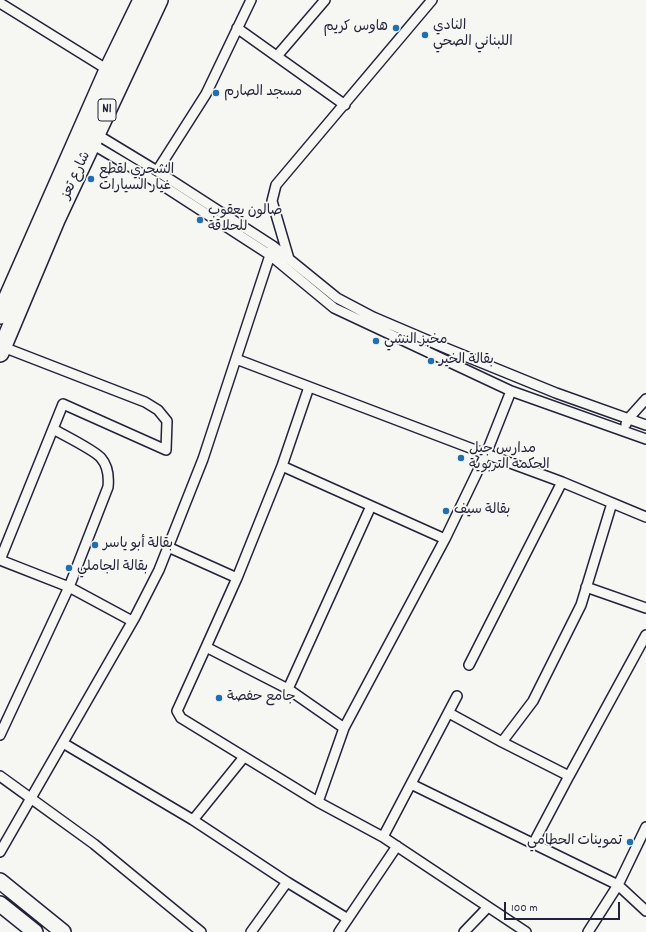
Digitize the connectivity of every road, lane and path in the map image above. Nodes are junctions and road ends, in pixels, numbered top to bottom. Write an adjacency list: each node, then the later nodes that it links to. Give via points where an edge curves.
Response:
1 (142, 0): 9 (highway, شارع تعز / N1)
2 (159, 0): 11 (highway, شارع تعز / N1)
3 (252, 0): 7 (street)
4 (326, 0): 8 (street)
5 (432, 0): 10 (street)
6 (4, 3): 9 (street)
7 (237, 28): 8 (street); 12 (street, via 206,94)
8 (277, 56): 10 (street)
9 (108, 70): 13 (highway, شارع تعز / N1)
10 (345, 105): 16 (street, via 276,185 273,209)
11 (94, 139): 12 (street); 13 (highway, شارع تعز / N1); 15 (street)
12 (157, 170): 14 (street)
13 (51, 217): 17 (highway, شارع تعز / N1); 18 (highway, شارع تعز / N1)
14 (273, 246): 15 (street); 16 (street)
15 (270, 255): 19 (street); 21 (street, via 334,308)
16 (289, 259): 23 (street, via 337,298 373,317 556,394)
17 (0, 315)
18 (2, 350): 25 (street, via 145,402 158,410 167,421 166,450 63,404)
19 (236, 359): 20 (street); 35 (street, via 203,459)
20 (309, 387): 28 (street); 29 (street)
21 (511, 391): 26 (street); 28 (street)
22 (646, 399): 23 (street)
23 (628, 419): 24 (street); 26 (street)
24 (646, 425)
25 (53, 429): 37 (street, via 100,456 109,477 108,487); 37 (street, via 0,560)
26 (623, 430): 27 (street)
27 (646, 439)
28 (486, 454): 30 (street); 34 (street)
29 (282, 466): 32 (street); 36 (street)
30 (562, 482): 31 (street); 43 (street)
31 (612, 503): 33 (street); 38 (street)
32 (371, 506): 34 (street); 44 (street)
33 (646, 517)
34 (444, 539): 47 (street)
35 (168, 547): 36 (street); 40 (street)
36 (237, 578): 42 (street)
37 (69, 587): 40 (street); 48 (street)
38 (586, 587): 39 (street); 49 (street, via 581,605 533,701)
39 (646, 608)
40 (132, 621): 50 (street)
41 (646, 635): 53 (street)
42 (206, 647): 44 (street); 51 (street, via 177,711 181,718)
43 (470, 665)
44 (288, 689): 47 (street)
45 (457, 696): 46 (street)
46 (449, 712): 49 (street); 54 (street)
47 (344, 728): 56 (street)
48 (0, 735)
49 (502, 742): 53 (street)
50 (63, 743): 55 (street); 57 (street)
51 (244, 757): 56 (street); 57 (street)
52 (0, 776): 55 (street)
53 (569, 776): 60 (street)
54 (411, 784): 59 (street); 60 (street)
55 (31, 798): 62 (street); 76 (street, via 94,844)
56 (318, 802): 59 (street)
57 (193, 820): 64 (street)
58 (646, 827): 65 (street)
59 (383, 837): 61 (street)
60 (533, 844): 65 (street)
61 (397, 846): 68 (street); 71 (street)
62 (0, 852)
63 (0, 881): 75 (main road)
64 (287, 882): 71 (street); 77 (street)
65 (618, 885): 69 (street); 81 (street)
66 (0, 894): 74 (main road)
67 (0, 904): 73 (main road)
68 (488, 907): 79 (street); 80 (street)
69 (646, 911)
70 (0, 916): 72 (main road)
71 (348, 919): 78 (street)
72 (21, 932)
73 (35, 932)
74 (48, 932)
75 (63, 932)
76 (201, 932)
77 (251, 932)
78 (339, 932)
79 (464, 932)
80 (526, 932)
81 (588, 932)

